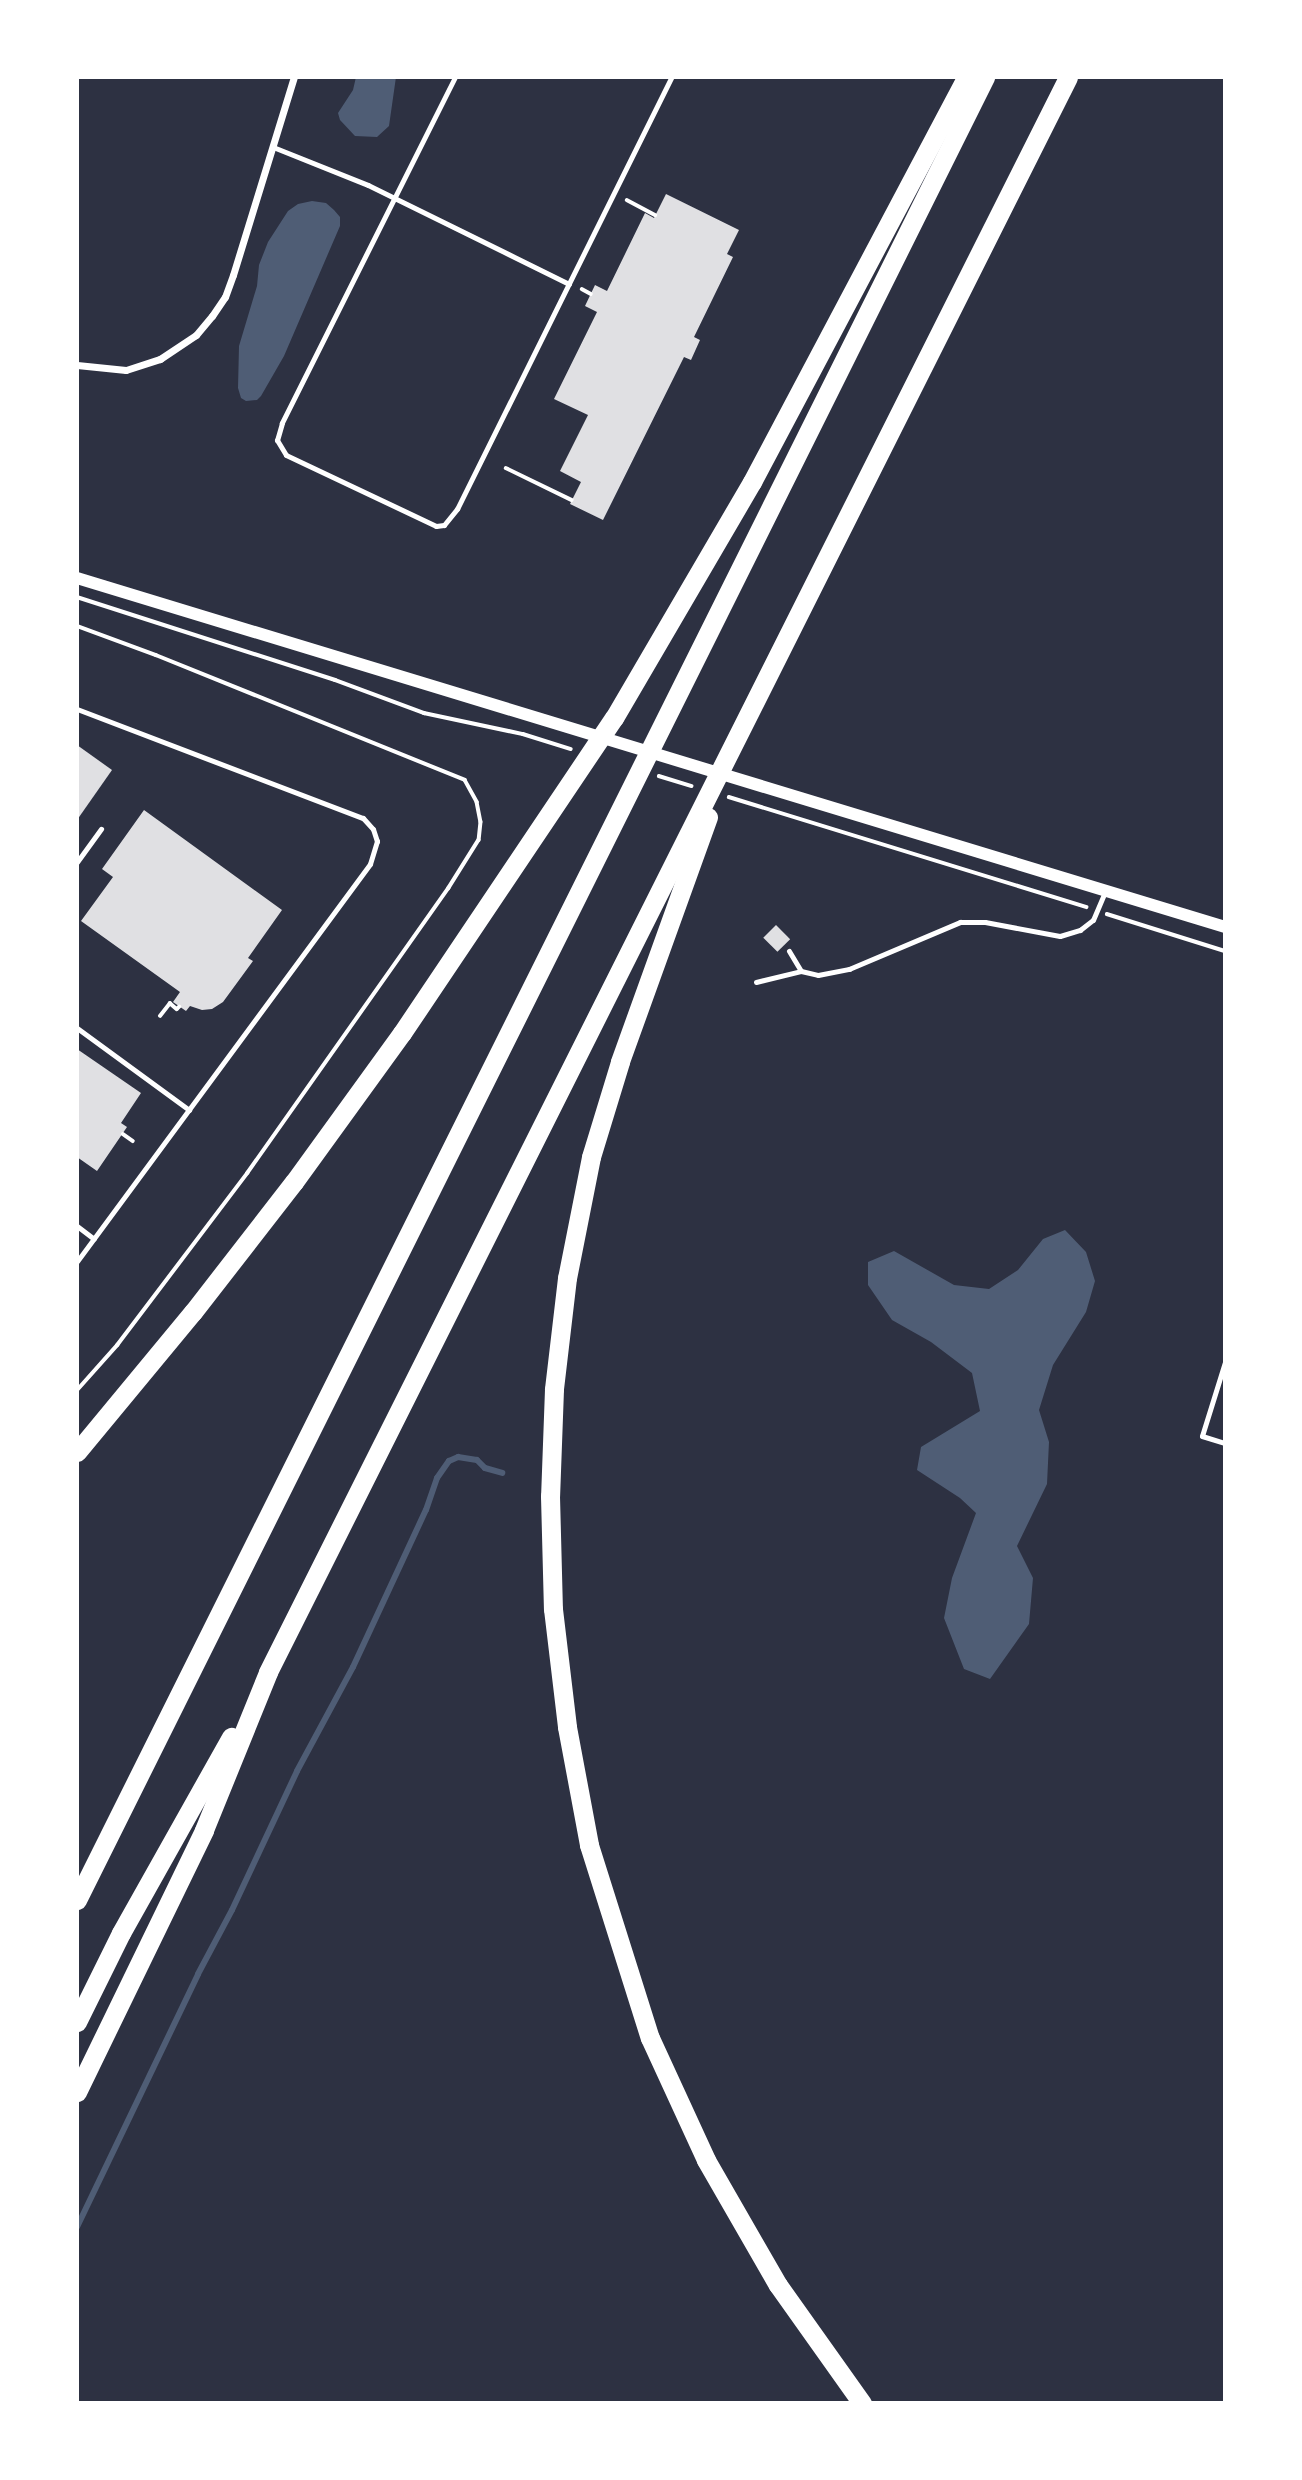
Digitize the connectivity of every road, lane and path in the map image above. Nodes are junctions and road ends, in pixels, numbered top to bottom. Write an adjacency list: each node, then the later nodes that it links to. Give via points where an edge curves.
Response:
1 (294, 77): 7 (street)
2 (455, 77): 8 (lane)
3 (671, 77): 11 (lane)
4 (966, 77): 46 (highway, via 752,482 614,718 318,1150)
5 (985, 77): 48 (highway)
6 (1068, 77): 21 (highway)
7 (273, 147): 8 (lane); 14 (street, via 225,297 204,325 178,348 152,362 126,370)
8 (394, 198): 11 (lane); 11 (lane, via 282,422 277,440 286,455 427,524 444,524 457,509)
9 (626, 200): 10 (path)
10 (655, 215)
11 (569, 284)
12 (582, 289): 13 (path)
13 (591, 294)
14 (77, 365)
15 (506, 468): 16 (path)
16 (572, 500)
17 (77, 578): 27 (street)
18 (77, 597): 20 (path, via 424,712)
19 (77, 709): 37 (lane, via 363,818 376,835 377,849 370,864)
20 (576, 750)
21 (725, 762): 47 (highway); 51 (highway, via 591,1157 567,1278 554,1389 550,1496 553,1609 567,1727 589,1845 650,2038 706,2160 778,2285)
22 (656, 775): 23 (path)
23 (695, 787)
24 (722, 795): 28 (path)
25 (101, 829): 26 (lane)
26 (77, 862)
27 (1106, 890): 28 (lane); 29 (street)
28 (1097, 911): 31 (path); 32 (lane, via 1080,930 1060,936 960,922 849,969 818,975)
29 (1225, 927)
30 (789, 951): 32 (lane)
31 (1225, 951)
32 (802, 971): 33 (lane)
33 (756, 982)
34 (179, 1007): 35 (path, via 170,1003)
35 (160, 1016)
36 (77, 1028): 37 (lane)
37 (189, 1110): 41 (lane)
38 (123, 1134): 39 (path)
39 (133, 1141)
40 (77, 1226): 41 (lane)
41 (94, 1239): 42 (lane)
42 (77, 1262)
43 (1225, 1362): 44 (lane)
44 (1223, 1377): 45 (lane, via 1202,1436)
45 (1225, 1443)
46 (77, 1452)
47 (268, 1672): 49 (highway, via 121,1933); 50 (highway, via 204,1830)
48 (77, 1900)
49 (77, 2022)
50 (77, 2092)
51 (862, 2403)

